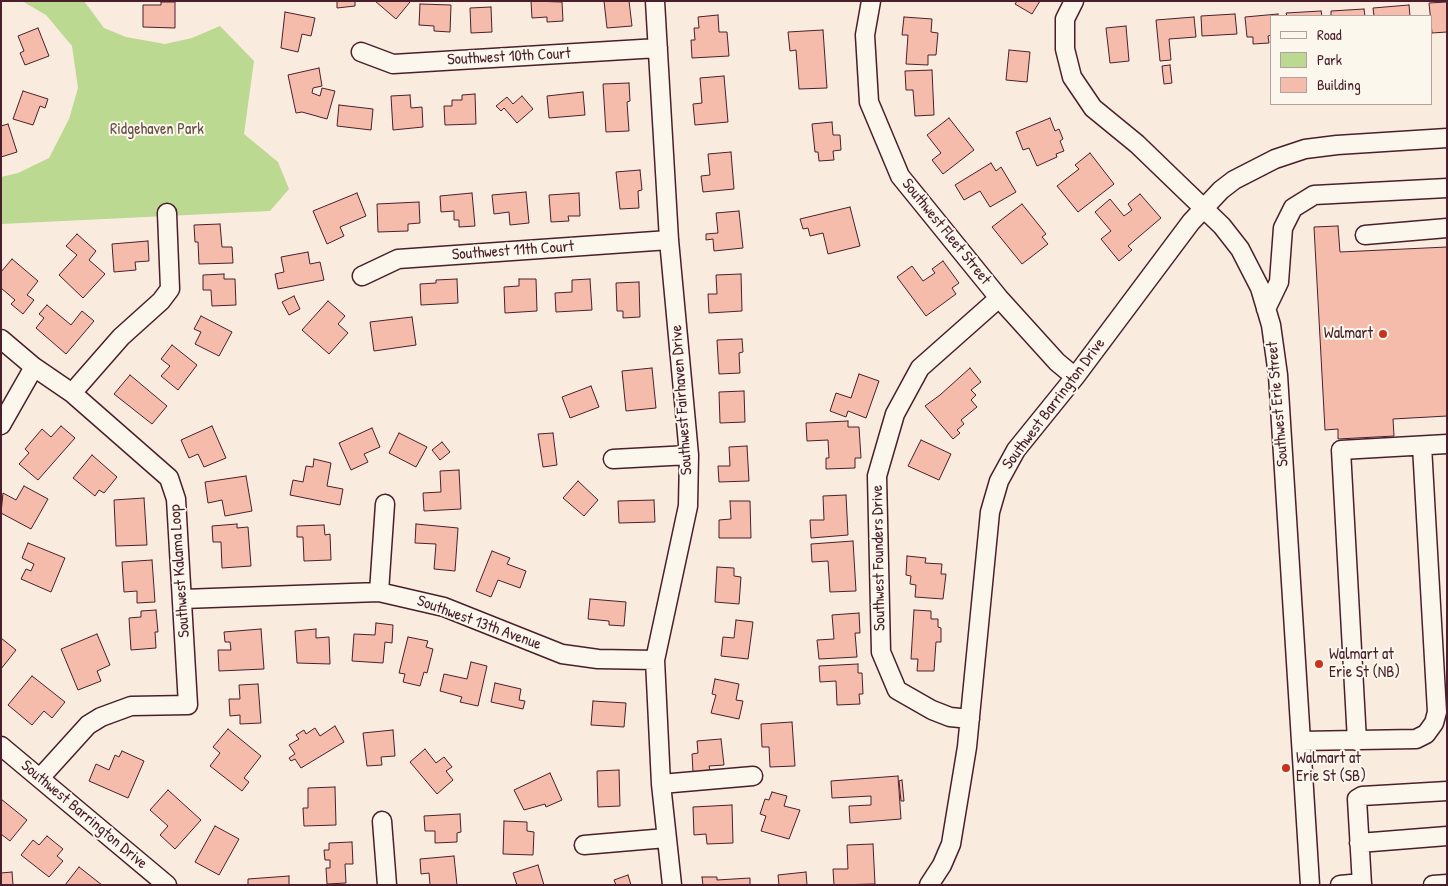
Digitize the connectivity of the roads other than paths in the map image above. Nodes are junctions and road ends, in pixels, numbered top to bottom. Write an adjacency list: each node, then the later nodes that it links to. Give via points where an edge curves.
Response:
1 (655, 1): 4 (street, Southwest Fairhaven Drive)
2 (871, 1): 14 (street, Southwest Fleet Street, via 865,35 865,69 869,102 886,146 900,176)
3 (1074, 1): 8 (street, Southwest Erie Street, via 1065,19 1065,49 1072,77 1093,108)
4 (658, 48): 5 (street, Southwest 10th Court, via 393,64); 12 (street, Southwest Fairhaven Drive)
5 (361, 52)
6 (1447, 138): 8 (street, Southwest Barrington Drive, via 1305,149 1253,168 1221,190)
7 (1447, 188): 15 (street, via 1314,195 1294,208 1283,228 1279,282)
8 (1205, 207): 15 (street, Southwest Erie Street, via 1240,249 1260,288); 18 (street, Southwest Barrington Drive)
9 (167, 212): 19 (street, via 170,289 121,337)
10 (1447, 228): 11 (street)
11 (1364, 235)
12 (669, 240): 13 (street, Southwest 11th Court, via 398,260); 23 (street, Southwest Fairhaven Drive)
13 (362, 276)
14 (999, 298): 18 (street, Southwest Fleet Street); 30 (street, Southwest Founders Drive, via 920,368 895,414 877,476 881,652 897,690 932,710 950,717)
15 (1266, 309): 32 (street, Southwest Erie Street, via 1278,375)
16 (1, 339): 17 (street, Southwest Kalama Loop)
17 (34, 367): 19 (street, Southwest Kalama Loop); 20 (street)
18 (1074, 377): 30 (street, Southwest Barrington Drive, via 1006,464 994,496)
19 (72, 393): 27 (street, Southwest Kalama Loop, via 169,478 176,499)
20 (1, 425)
21 (1447, 444): 22 (street)
22 (1422, 446): 29 (street); 31 (street, via 1341,450)
23 (689, 455): 24 (street); 28 (street, Southwest Fairhaven Drive, via 688,506)
24 (612, 459)
25 (385, 504): 26 (street)
26 (379, 592): 27 (street, Southwest 13th Avenue); 28 (street, Southwest 13th Avenue, via 444,607 562,654 598,659)
27 (183, 599): 35 (street, Southwest Kalama Loop, via 188,705 131,706 100,717 88,725)
28 (655, 660): 36 (street, Southwest Fairhaven Drive)
29 (1441, 698): 31 (street, via 1434,723 1426,734 1416,739)
30 (970, 719): 48 (street, Southwest Barrington Drive, via 951,844)
31 (1358, 740): 32 (street)
32 (1301, 741): 49 (street, Southwest Erie Street)
33 (1, 746): 35 (street, Southwest Barrington Drive)
34 (753, 776): 36 (street)
35 (40, 778): 43 (street, Southwest Barrington Drive)
36 (661, 784): 40 (street, Southwest Fairhaven Drive)
37 (1447, 791): 41 (street, via 1362,796 1357,799)
38 (382, 821): 46 (street)
39 (1447, 836): 41 (street)
40 (666, 838): 42 (street); 47 (street, Southwest Fairhaven Drive)
41 (1360, 843): 44 (street)
42 (584, 845)
43 (157, 881)
44 (1362, 884): 50 (street)
45 (1447, 884): 51 (street)
46 (387, 885)
47 (672, 885)
48 (929, 885)
49 (1310, 885)
50 (1340, 885)
51 (1433, 885)

